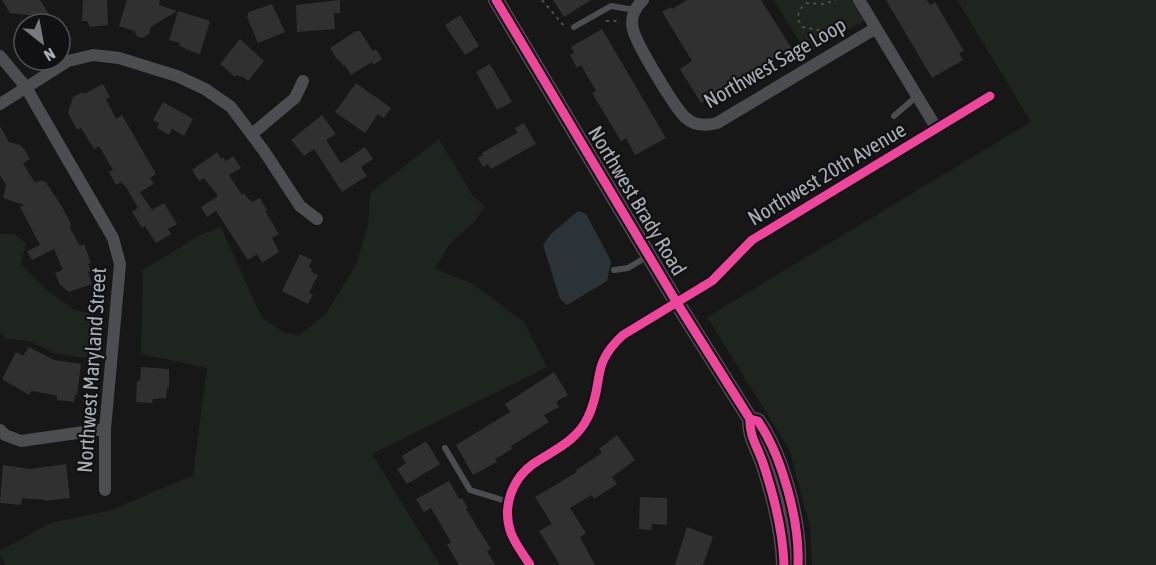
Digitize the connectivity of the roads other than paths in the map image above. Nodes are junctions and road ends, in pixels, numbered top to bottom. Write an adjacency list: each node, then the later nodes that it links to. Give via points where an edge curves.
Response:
1 (496, 0): 16 (main road, Northwest Brady Road)
2 (859, 0): 5 (street)
3 (639, 5): 4 (lane, via 611,6); 5 (street, Northwest Sage Loop, via 632,28 635,37 685,118 700,125 717,123)
4 (574, 27)
5 (876, 28): 9 (street)
6 (0, 56): 8 (street, Northwest Maryland Street)
7 (303, 81): 14 (street, via 295,98)
8 (26, 87): 11 (street); 14 (street, via 68,62 93,55 119,58 205,89 231,107); 20 (street, Northwest Maryland Street, via 103,220 120,264)
9 (916, 96): 12 (lane); 13 (street)
10 (990, 96): 13 (street, Northwest 20th Avenue)
11 (0, 104)
12 (894, 116)
13 (937, 129): 18 (street, Northwest 20th Avenue, via 752,240 712,281)
14 (252, 134): 15 (street, via 300,206)
15 (317, 219)
16 (648, 255): 17 (lane, via 628,268); 18 (main road, Northwest Brady Road)
17 (614, 270)
18 (677, 303): 19 (main road, Northwest Brady Road); 24 (street, Northwest 20th Avenue, via 611,346 602,361 588,419 574,437 518,479)
19 (750, 419): 26 (main road, Northwest Brady Road, via 749,430 763,461 779,518); 27 (main road, Northwest Brady Road, via 758,421 768,435 781,465 795,527)
20 (105, 429): 21 (street, via 21,441); 23 (street, Northwest Maryland Street)
21 (0, 430)
22 (445, 448): 24 (lane, via 470,490)
23 (105, 490)
24 (509, 502): 25 (street, Northwest 20th Avenue, via 507,516 512,535)
25 (530, 565)
26 (783, 565)
27 (798, 565)

